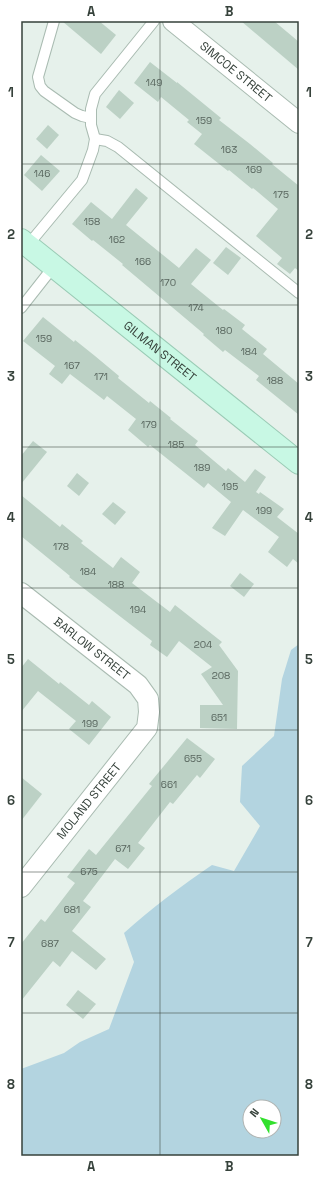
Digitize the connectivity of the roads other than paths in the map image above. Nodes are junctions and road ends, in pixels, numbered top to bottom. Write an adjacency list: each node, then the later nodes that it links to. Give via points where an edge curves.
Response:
1 (54, 21): 4 (lane, via 38,77 40,86 75,113)
2 (154, 21): 4 (lane, via 95,94)
3 (173, 21): 5 (street, SIMCOE STREET)
4 (91, 118): 6 (lane)
5 (299, 122)
6 (95, 139): 7 (lane, via 82,180); 9 (lane, via 118,147)
7 (25, 242): 8 (street, GILMAN STREET)
8 (54, 266): 10 (lane); 11 (street, GILMAN STREET)
9 (299, 293)
10 (21, 308)
11 (299, 463)
12 (21, 593): 13 (street, BARLOW STREET, via 138,685 148,699)
13 (149, 712): 14 (street, MOLAND STREET, via 148,728)
14 (21, 887)

